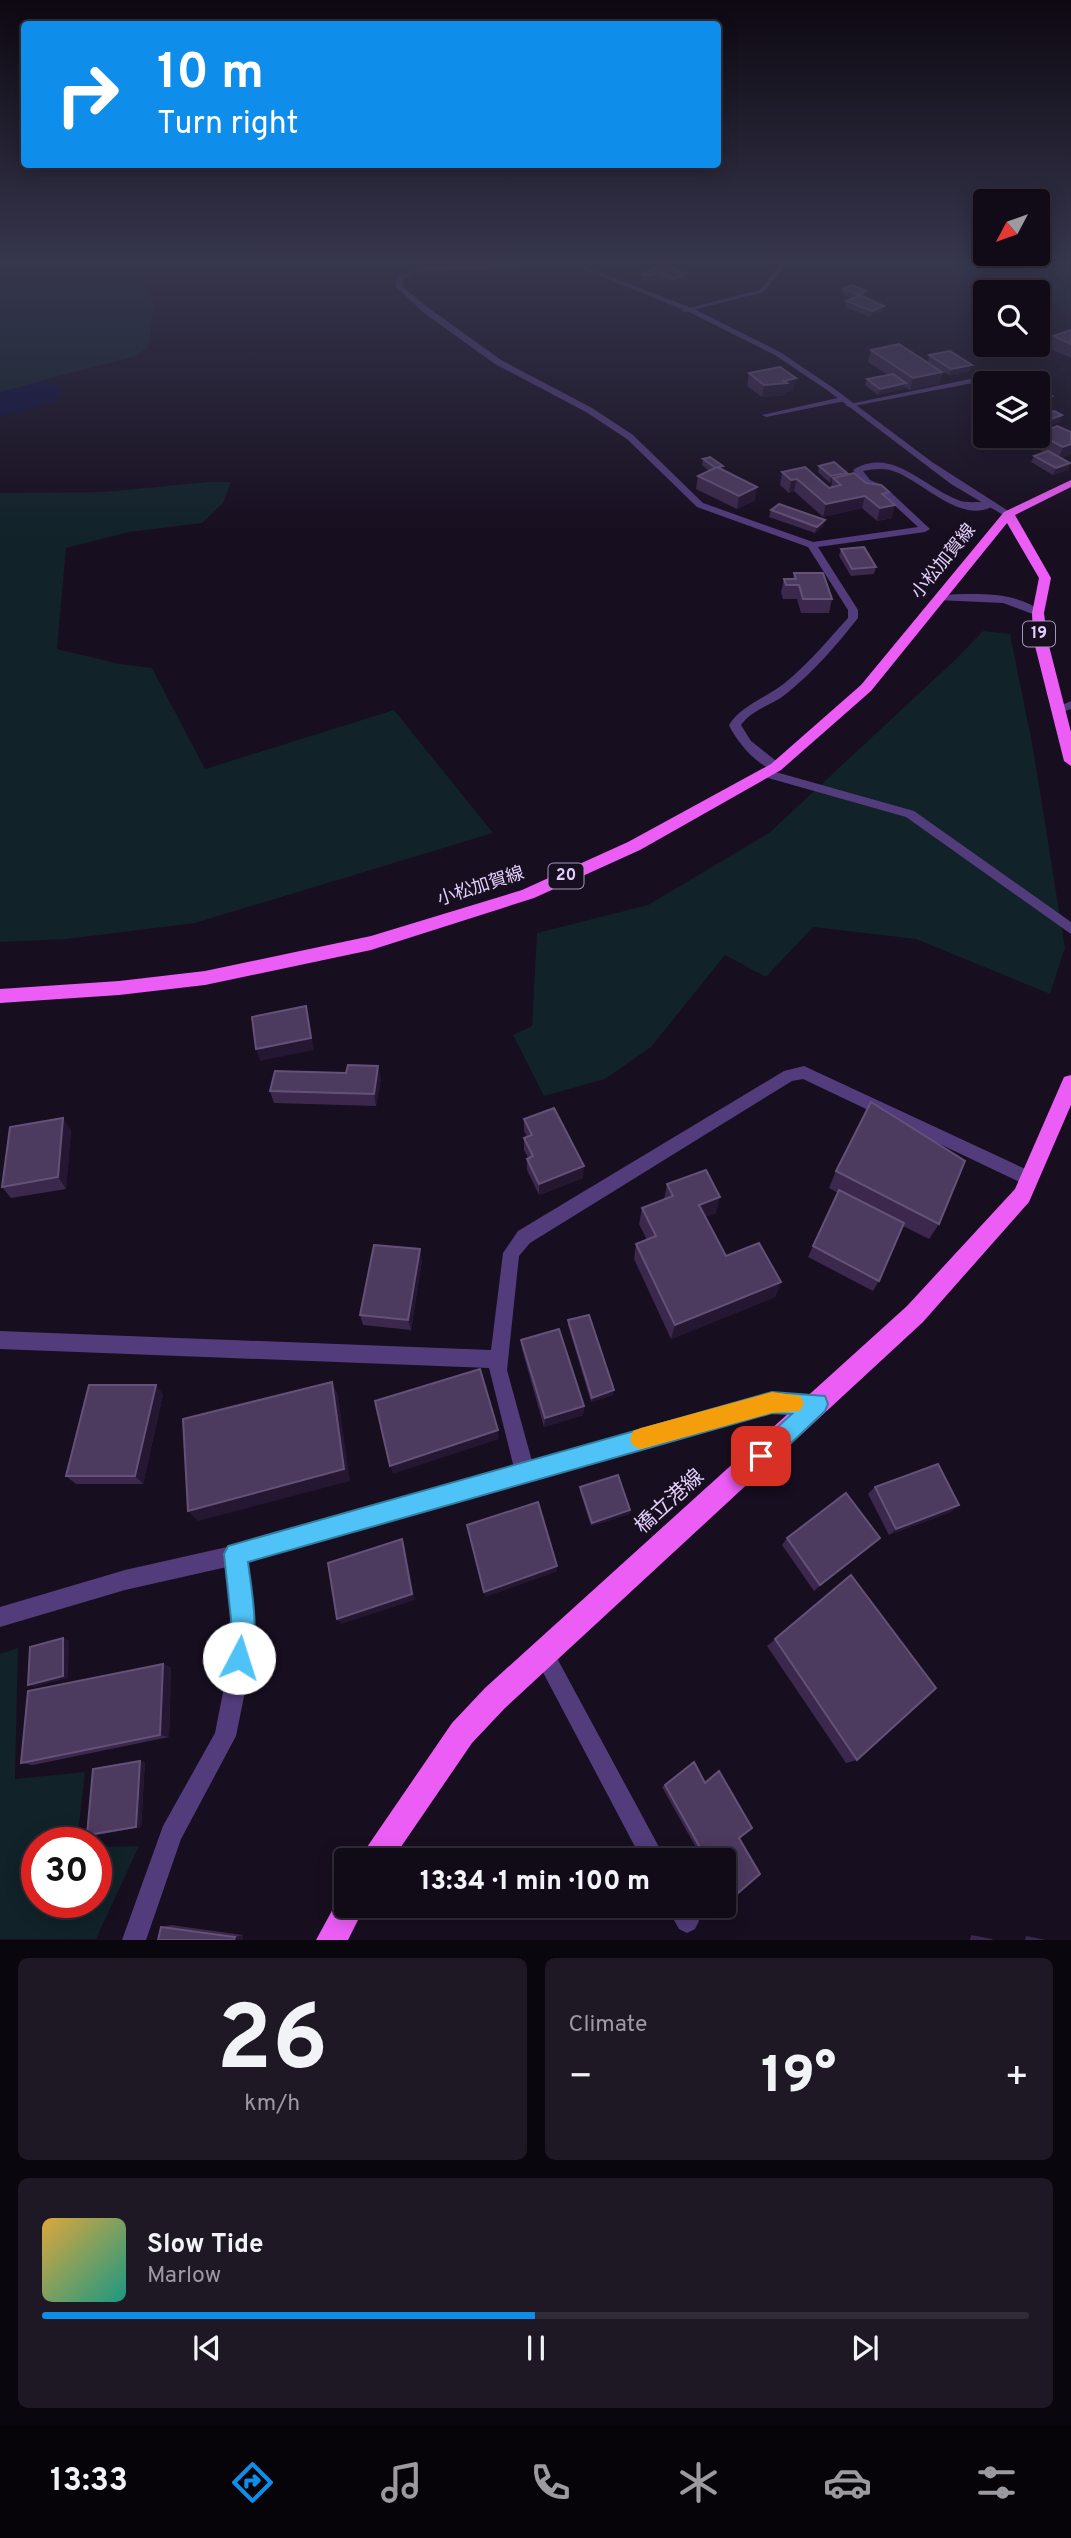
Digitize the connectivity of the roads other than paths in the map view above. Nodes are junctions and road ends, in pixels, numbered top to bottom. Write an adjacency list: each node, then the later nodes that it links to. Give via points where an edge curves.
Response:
1 (488, 355): 9 (street, via 630,437 700,505)
2 (778, 355): 4 (street)
3 (973, 380): 4 (street)
4 (846, 402): 5 (street); 7 (street)
5 (765, 415)
6 (1071, 483): 8 (main road)
7 (990, 505): 8 (street); 9 (street, via 968,506 891,467 870,465 857,470 925,529)
8 (1008, 514): 10 (main road, 小松加賀線 / 20); 11 (main road, 19, via 1045,578)
9 (812, 545): 14 (street, via 853,610 852,618 802,675 767,702 740,715 735,725 740,737)
10 (940, 598): 11 (street, via 1023,603); 14 (main road, 小松加賀線 / 20, via 866,688)
11 (1038, 613): 12 (main road, 19, via 1040,638)
12 (1065, 707): 13 (main road, 19)
13 (1071, 761)
14 (771, 770): 15 (street, via 911,814); 16 (main road, 小松加賀線 / 20, via 635,846 528,894 371,943 205,978)
15 (1071, 929)
16 (0, 996)
17 (1071, 1083): 18 (main road, 橋立港線)
18 (1030, 1179): 20 (street, via 804,1072 789,1075 524,1237 511,1253); 21 (main road, 橋立港線, via 1013,1205 924,1305)
19 (0, 1340): 20 (street)
20 (499, 1359): 22 (street)
21 (818, 1404): 22 (street, via 772,1402); 25 (main road, 橋立港線)
22 (525, 1472): 23 (street)
23 (236, 1554): 24 (street); 29 (street, via 242,1619 225,1737 170,1834)
24 (0, 1616)
25 (544, 1654): 26 (main road, 橋立港線, via 462,1733); 27 (street)
26 (383, 1848)
27 (648, 1848)
28 (343, 1918): 30 (main road)
29 (134, 1940)
30 (331, 1940)

